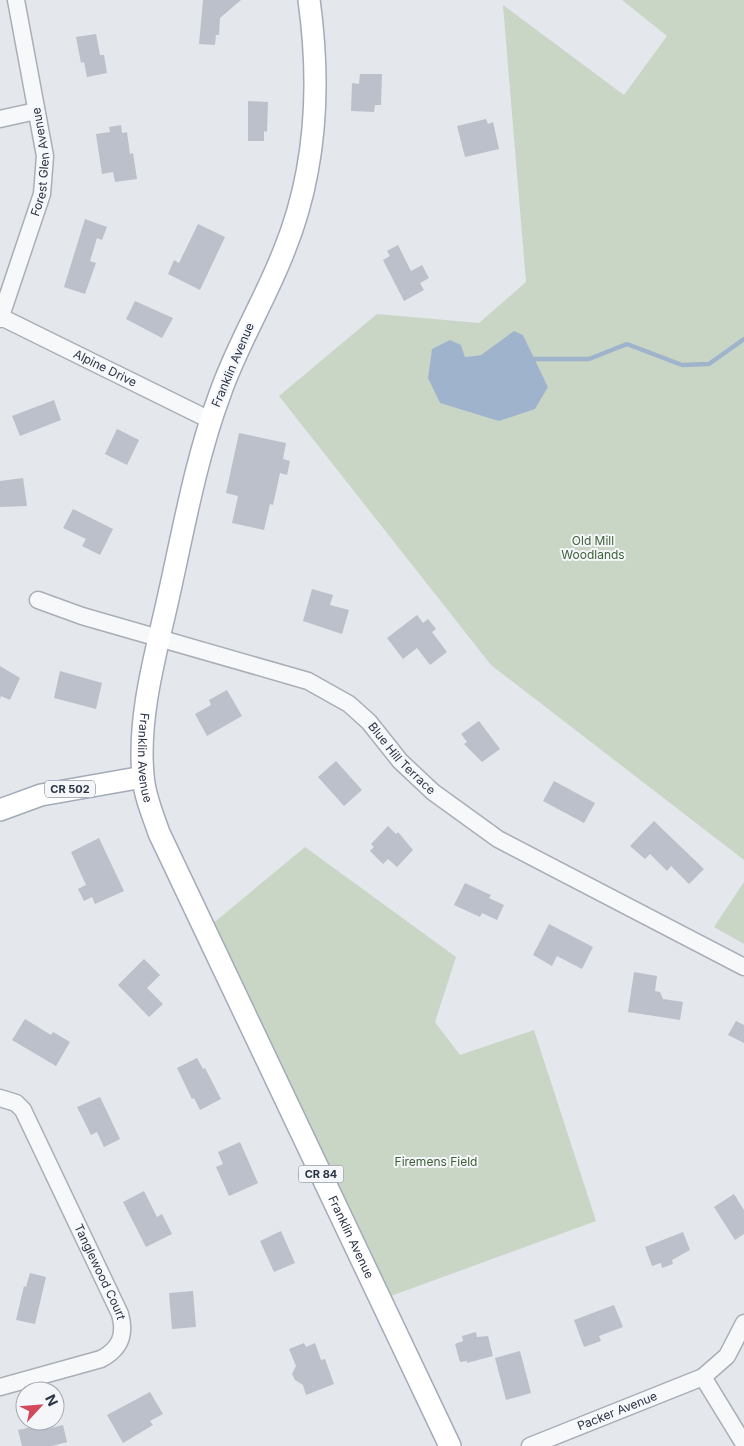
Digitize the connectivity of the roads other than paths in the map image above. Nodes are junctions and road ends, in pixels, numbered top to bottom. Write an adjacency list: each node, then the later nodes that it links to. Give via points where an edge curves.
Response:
1 (16, 0): 3 (street, Forest Glen Avenue)
2 (309, 0): 6 (main road, Franklin Avenue, via 316,63 316,102 307,178 284,252)
3 (36, 111): 4 (street); 5 (street, Forest Glen Avenue, via 45,156 42,194)
4 (0, 119)
5 (0, 318): 6 (street, Alpine Drive)
6 (210, 420): 8 (main road, Franklin Avenue)
7 (38, 600): 8 (street, Blue Hill Terrace)
8 (159, 639): 9 (main road, Franklin Avenue, via 144,722); 11 (street, Blue Hill Terrace, via 308,681 331,693 368,722 400,761 433,792 498,839)
9 (143, 777): 10 (main road, CR 502, via 41,795); 17 (main road, Franklin Avenue / CR 84, via 159,833)
10 (0, 810)
11 (744, 967)
12 (0, 1098): 15 (street, Tanglewood Court, via 16,1103 24,1110 123,1325 118,1346 111,1354)
13 (744, 1323): 14 (street, Packer Avenue, via 727,1356)
14 (703, 1377): 16 (street); 18 (street, Packer Avenue)
15 (0, 1387)
16 (744, 1444)
17 (450, 1446)
18 (530, 1446)

